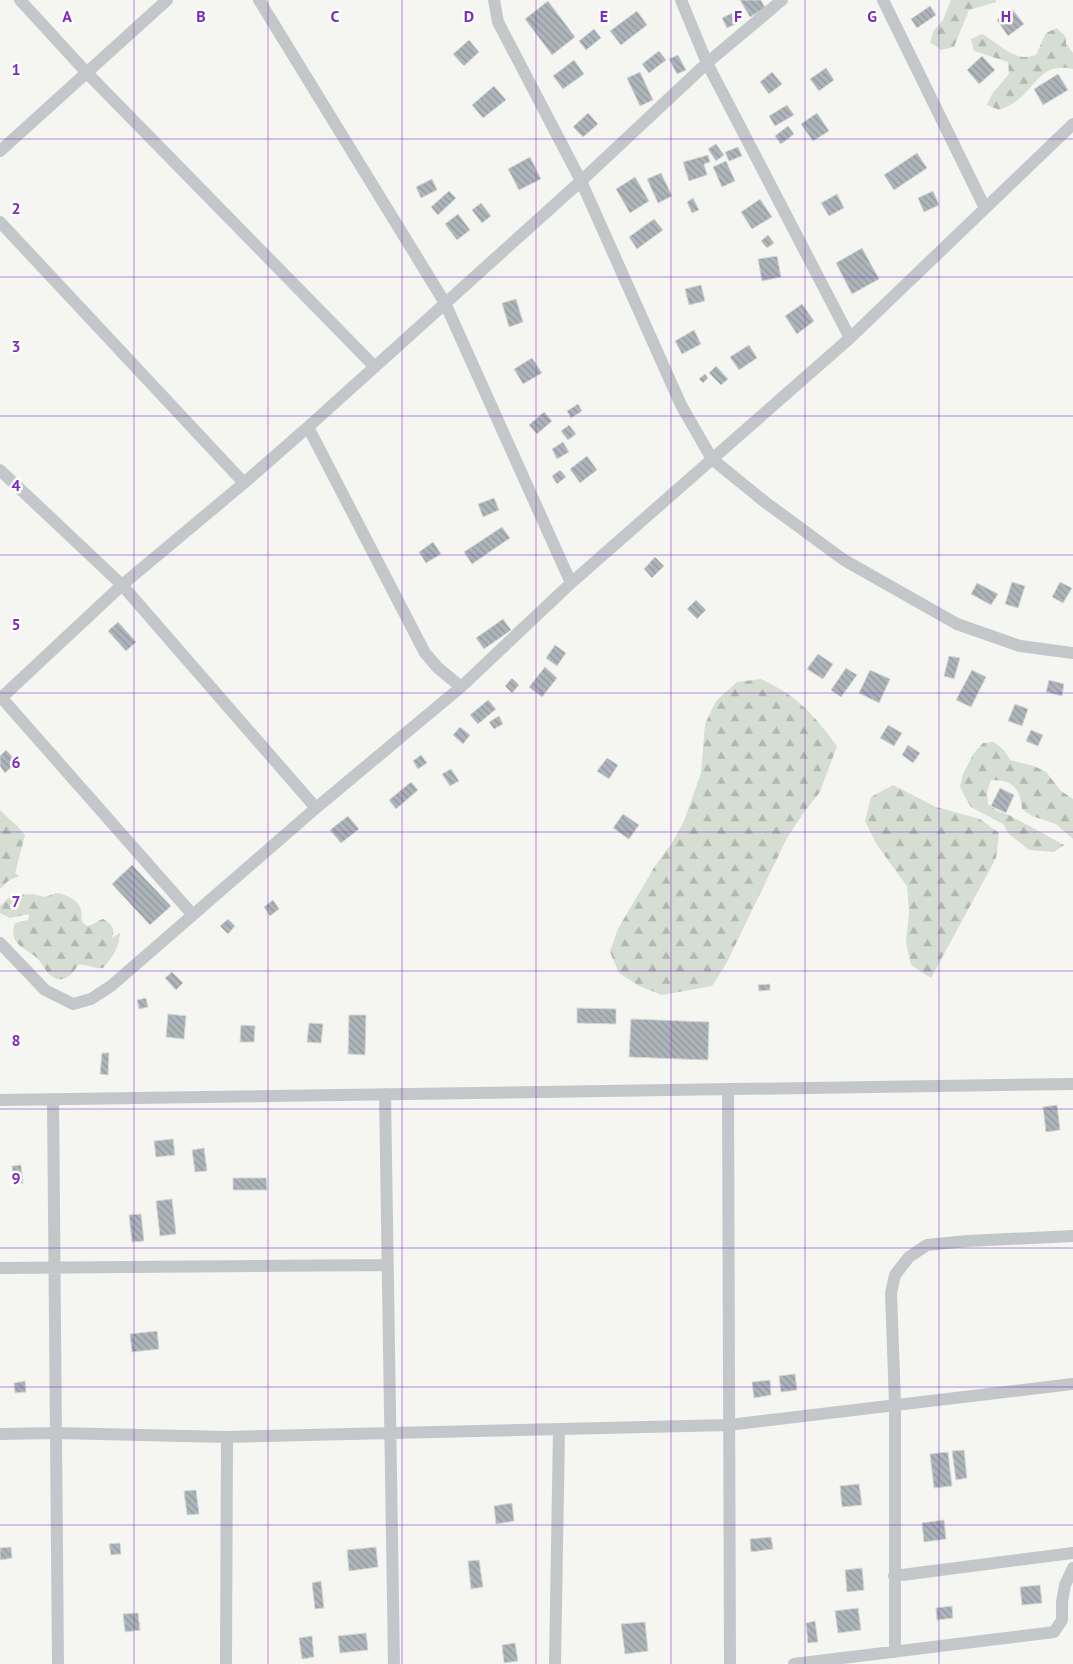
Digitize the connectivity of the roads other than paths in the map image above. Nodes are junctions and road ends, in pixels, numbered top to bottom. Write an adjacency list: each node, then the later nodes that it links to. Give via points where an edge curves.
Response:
1 (20, 0): 9 (street)
2 (167, 0): 9 (street)
3 (259, 0): 15 (street)
4 (494, 0): 12 (street, via 498,22)
5 (681, 0): 8 (street)
6 (782, 0): 8 (street)
7 (883, 0): 13 (street)
8 (707, 63): 12 (street); 16 (street)
9 (87, 73): 11 (street); 17 (street)
10 (1073, 124): 13 (street)
11 (0, 151)
12 (581, 181): 15 (street); 19 (street, via 681,405)
13 (985, 208): 16 (street)
14 (0, 222): 21 (street)
15 (445, 303): 17 (street); 22 (street)
16 (850, 338): 19 (street)
17 (375, 367): 18 (street)
18 (308, 427): 21 (street); 25 (street, via 425,653)
19 (712, 460): 22 (street); 24 (street, via 844,560 957,624 1020,646)
20 (0, 470): 23 (street)
21 (244, 483): 23 (street)
22 (571, 583): 25 (street)
23 (122, 585): 26 (street); 27 (street)
24 (1073, 653)
25 (461, 687): 27 (street)
26 (1, 698): 28 (street)
27 (316, 808): 28 (street)
28 (192, 914): 29 (street, via 110,986 91,999 72,1004 45,990)
29 (0, 942)
30 (1073, 1084): 31 (street)
31 (728, 1089): 32 (street); 41 (street)
32 (385, 1094): 33 (street); 36 (street)
33 (53, 1099): 34 (street); 37 (street)
34 (0, 1100)
35 (1073, 1236): 40 (street, via 927,1245 909,1257 896,1275 891,1293)
36 (388, 1264): 37 (street); 45 (street)
37 (55, 1267): 38 (street); 43 (street)
38 (0, 1268)
39 (1073, 1384): 40 (street)
40 (896, 1404): 41 (street); 49 (street)
41 (729, 1425): 42 (street); 56 (street)
42 (559, 1430): 45 (street); 55 (street)
43 (56, 1433): 44 (street); 46 (street); 52 (street)
44 (0, 1434)
45 (390, 1434): 46 (street); 54 (street)
46 (227, 1437): 53 (street)
47 (1073, 1552): 49 (street)
48 (1073, 1568): 50 (street, via 1062,1602)
49 (894, 1576): 51 (street)
50 (1068, 1620): 51 (street, via 1054,1632)
51 (895, 1652): 57 (street)
52 (58, 1664)
53 (226, 1664)
54 (394, 1664)
55 (555, 1664)
56 (730, 1664)
57 (794, 1664)

